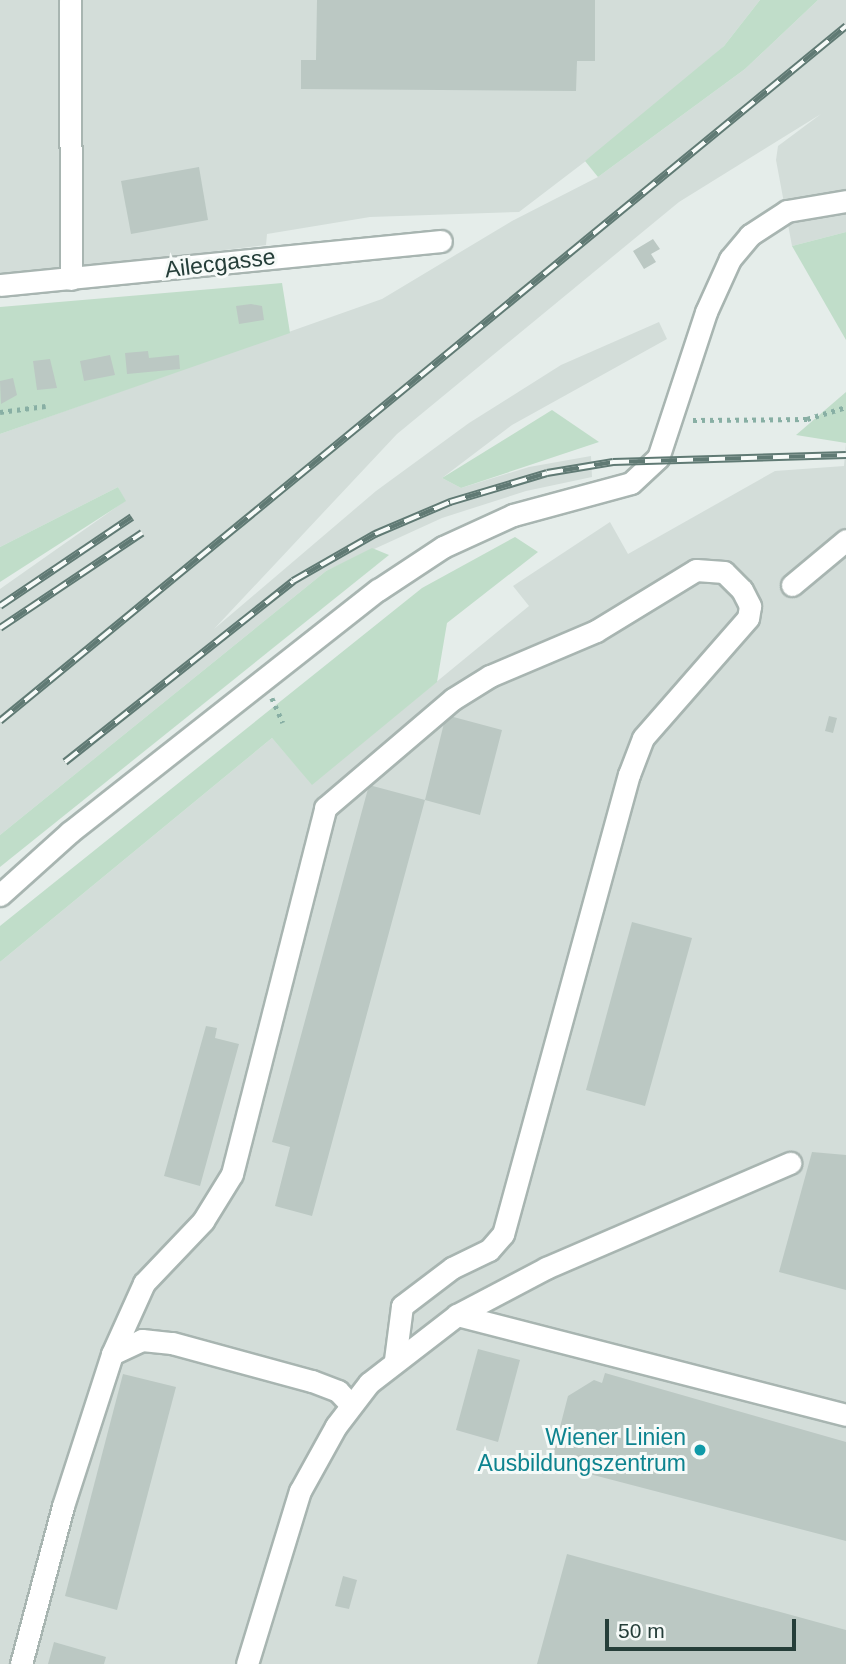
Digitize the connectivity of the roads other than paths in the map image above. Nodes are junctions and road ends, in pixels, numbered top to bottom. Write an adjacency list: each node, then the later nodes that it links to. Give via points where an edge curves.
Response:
1 (70, 0): 4 (street)
2 (846, 201): 8 (street, via 787,211 750,235 730,260 706,313 658,458 631,483 513,515 443,547 377,590 71,832)
3 (441, 241): 4 (street, Ailecgasse)
4 (71, 279): 5 (street, Ailecgasse)
5 (0, 285)
6 (846, 540): 7 (street)
7 (792, 585)
8 (0, 895)
9 (790, 1163): 10 (street, via 546,1268)
10 (457, 1315): 12 (street); 14 (street)
11 (112, 1354): 12 (street, via 144,1283 203,1221 232,1174 325,808 453,699 490,676 596,631 696,570 724,572 750,606 748,618 679,694 638,750 503,1234 489,1250 452,1268 402,1307); 13 (street, via 142,1340 172,1343 313,1381 338,1391); 15 (street, via 63,1506)
12 (395, 1360): 13 (street)
13 (350, 1404): 16 (street, via 300,1491)
14 (846, 1415)
15 (21, 1664)
16 (247, 1664)

